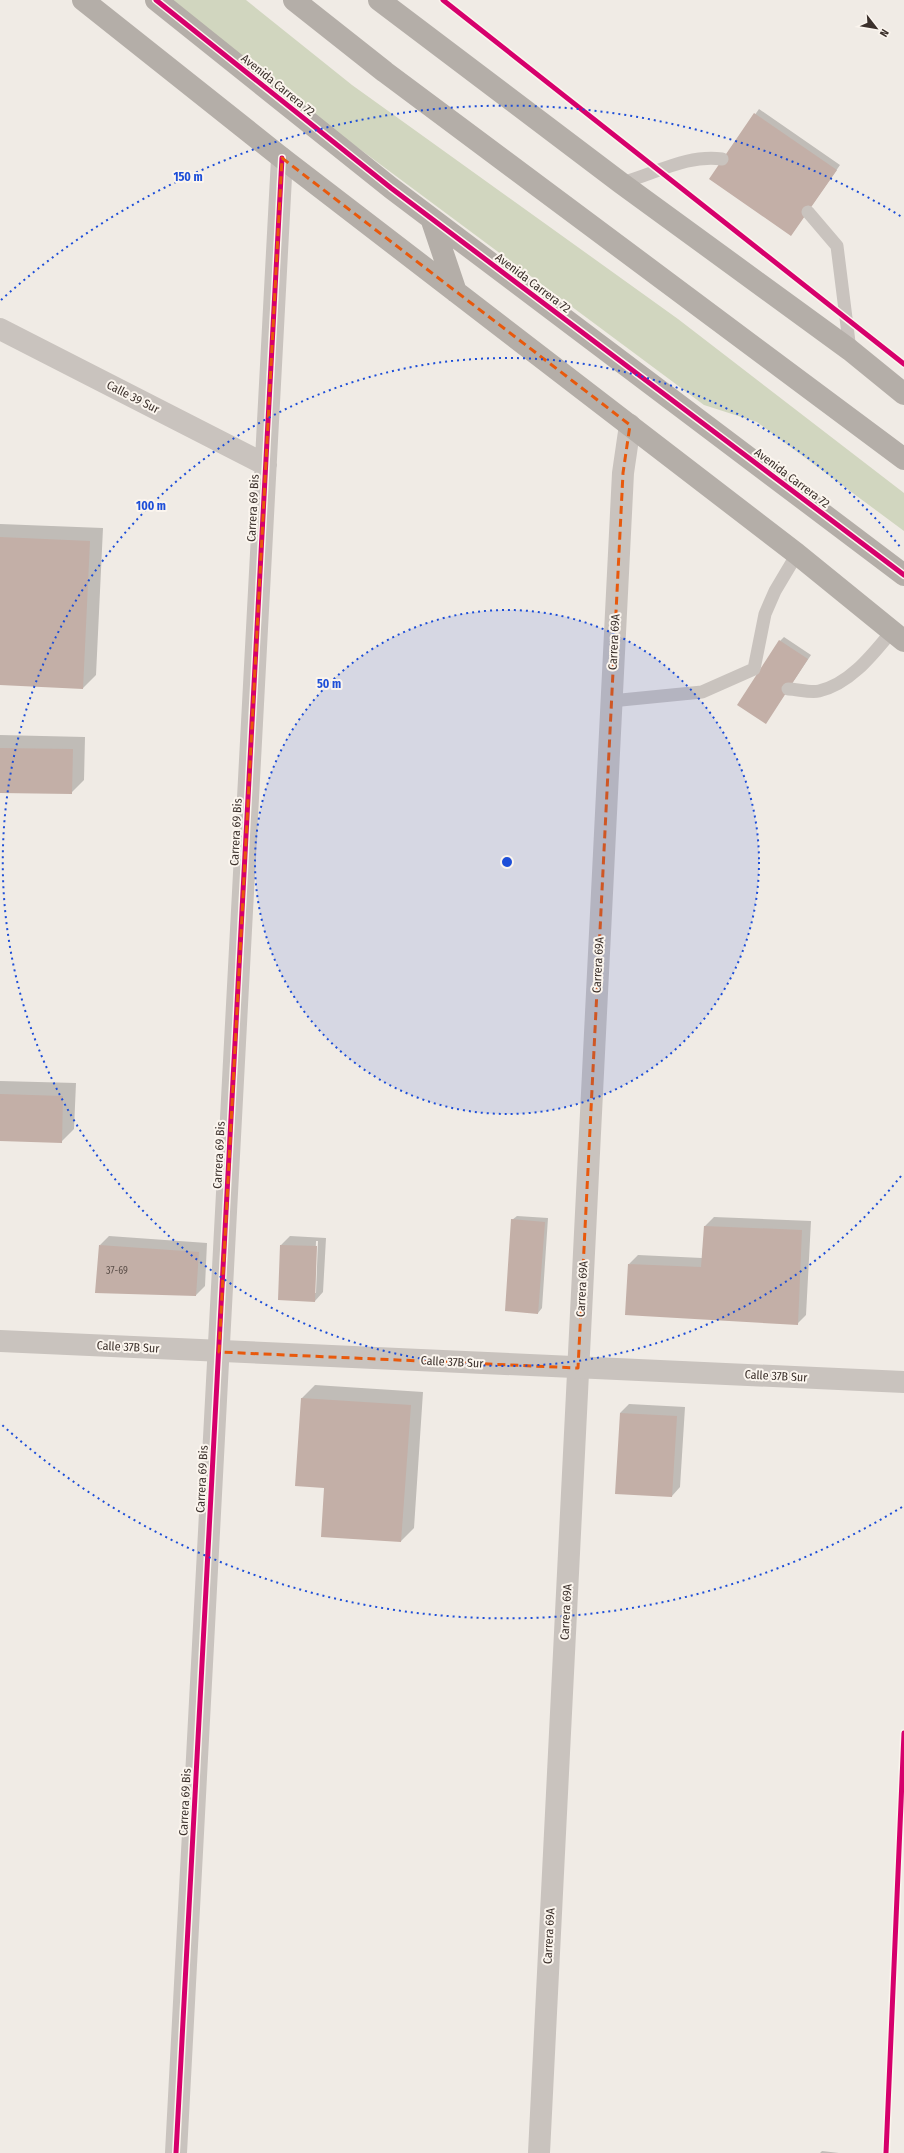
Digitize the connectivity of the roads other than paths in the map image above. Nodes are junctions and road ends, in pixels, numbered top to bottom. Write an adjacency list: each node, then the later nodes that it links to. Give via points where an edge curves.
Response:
1 (83, 0): 5 (highway)
2 (156, 0): 9 (highway, Avenida Carrera 72)
3 (294, 0): 15 (highway, via 385,72)
4 (378, 0): 7 (highway)
5 (282, 158): 10 (highway); 16 (street, Carrera 69 Bis)
6 (722, 159): 7 (lane, via 706,157 658,168 642,177)
7 (621, 183): 12 (highway)
8 (808, 212): 12 (lane, via 837,246)
9 (431, 218): 10 (highway); 18 (highway, Avenida Carrera 72)
10 (456, 292): 14 (highway)
11 (0, 329): 16 (street, Calle 39 Sur)
12 (850, 350): 13 (highway)
13 (904, 394)
14 (630, 425): 17 (highway); 21 (street, Carrera 69A, via 623,473)
15 (904, 459)
16 (266, 465): 23 (street, Carrera 69 Bis)
17 (797, 554): 19 (highway); 21 (lane, via 765,614 756,671 702,692)
18 (904, 575)
19 (898, 636): 20 (lane, via 841,681 818,691)
20 (788, 689)
21 (611, 700): 24 (street, Carrera 69A)
22 (0, 1341): 23 (street, Calle 37B Sur)
23 (219, 1352): 24 (street, Calle 37B Sur); 26 (street, Carrera 69 Bis)
24 (578, 1368): 25 (street, Calle 37B Sur); 27 (street, Carrera 69A)
25 (904, 1382)
26 (176, 2153)
27 (538, 2153)

